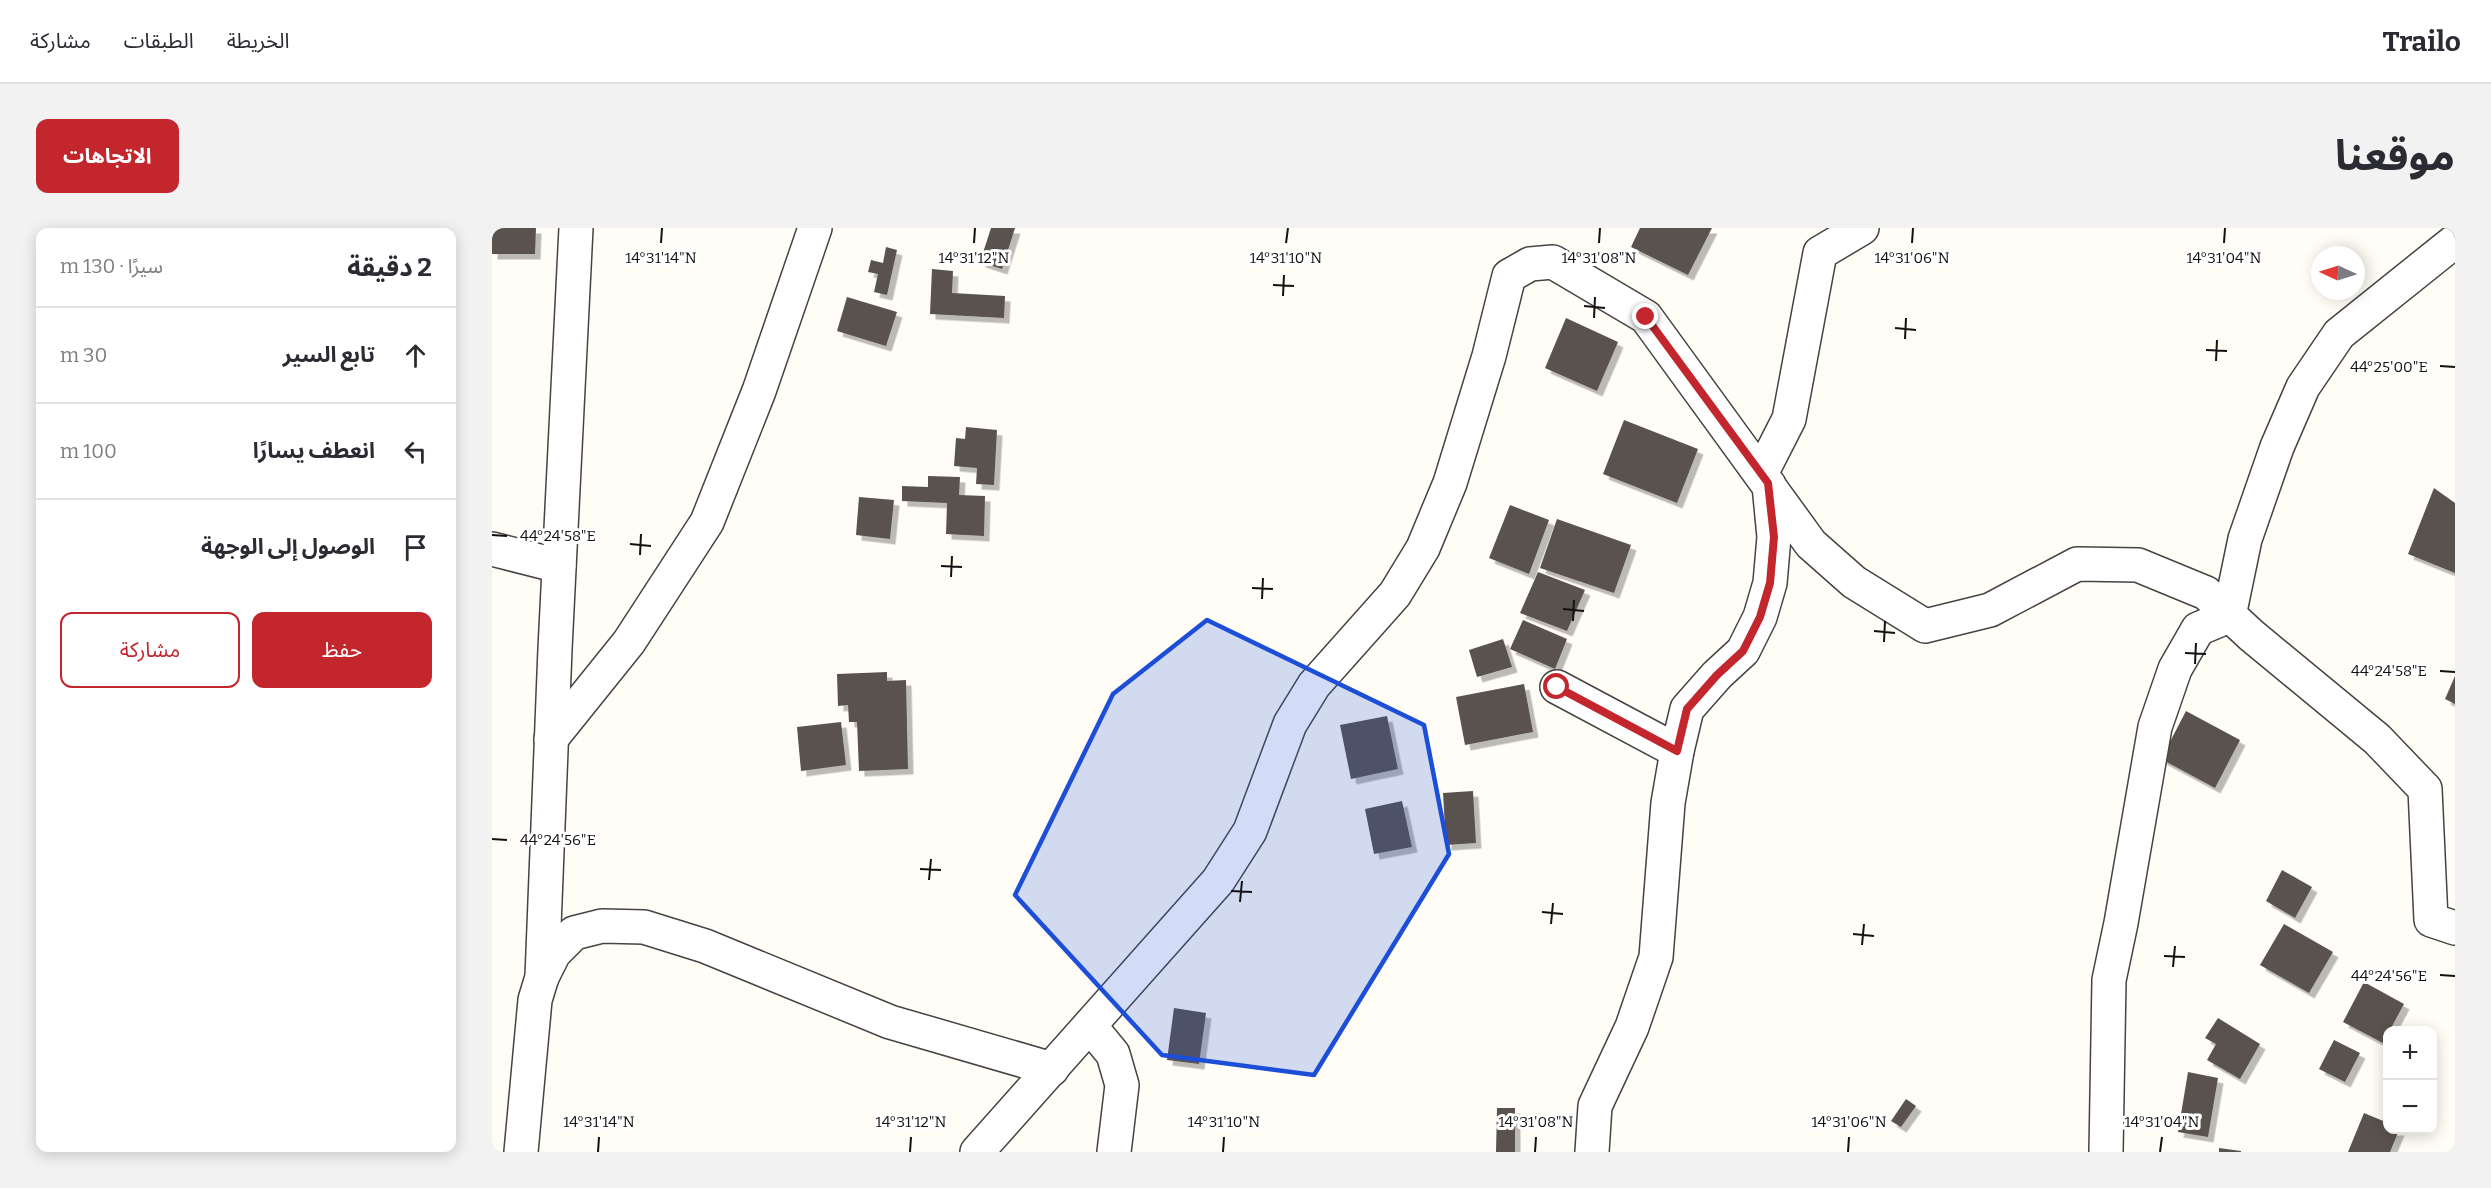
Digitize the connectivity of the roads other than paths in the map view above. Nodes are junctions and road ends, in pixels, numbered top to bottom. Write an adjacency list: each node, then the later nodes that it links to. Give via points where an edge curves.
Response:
1 (576, 228): 7 (street)
2 (815, 228): 10 (street, via 759,391 707,522 629,642)
3 (1862, 228): 5 (street, via 1820,253 1789,419)
4 (2455, 241): 8 (street, via 2338,334 2303,387 2245,539)
5 (1765, 478): 8 (street, via 1811,544 1854,582 1925,626 1990,610 2077,564 2138,565 2206,593); 11 (street, via 1774,537 1770,583 1760,617 1743,651 1687,709); 14 (street, via 1646,317 1552,262 1530,264 1509,276 1450,483 1424,548 1395,594 1314,685 1296,714 1250,831 1218,881)
6 (492, 549): 7 (street)
7 (559, 566): 10 (street)
8 (2229, 616): 12 (street, via 2377,739 2425,789 2431,920); 20 (street, via 2198,629 2175,669 2155,727 2109,980)
9 (1557, 687): 11 (street)
10 (551, 739): 13 (street)
11 (1677, 751): 19 (street, via 1668,803 1656,957 1632,1027 1595,1106)
12 (2455, 928)
13 (542, 977): 15 (street, via 554,953 573,933 602,926 644,927 705,946 890,1022); 16 (street, via 535,1000)
14 (1090, 1026): 15 (street); 18 (street, via 1113,1054 1122,1085)
15 (1052, 1069): 17 (street)
16 (521, 1152)
17 (977, 1152)
18 (1114, 1152)
19 (1592, 1152)
20 (2106, 1152)

